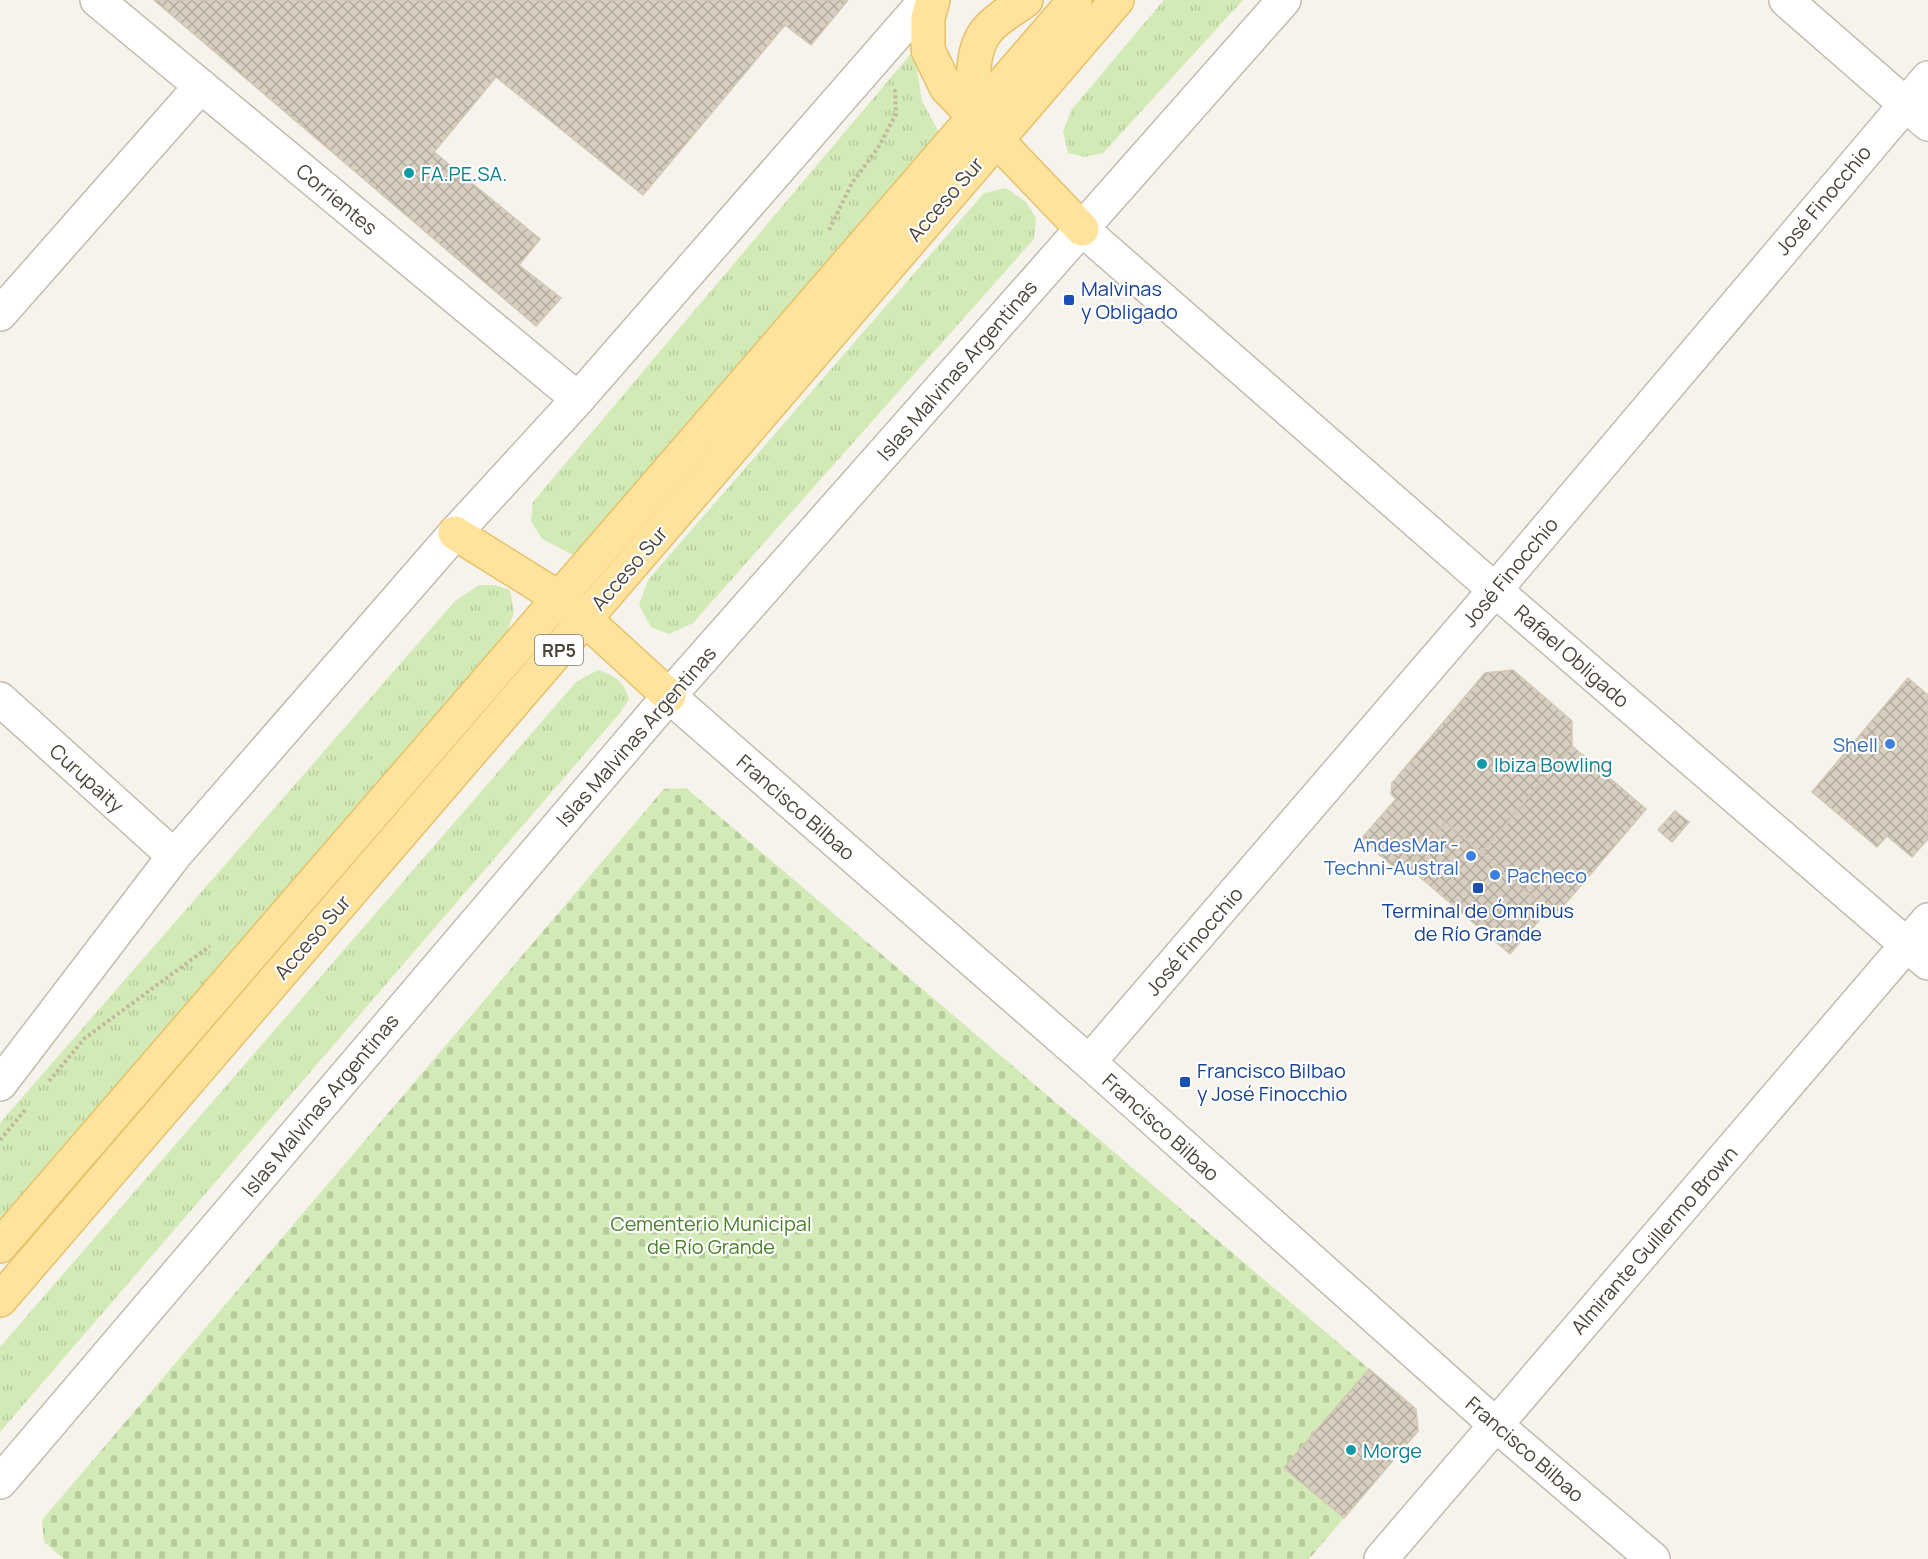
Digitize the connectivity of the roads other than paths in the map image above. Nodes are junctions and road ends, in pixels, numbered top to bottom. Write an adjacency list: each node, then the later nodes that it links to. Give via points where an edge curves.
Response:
1 (97, 0): 10 (street, Corrientes)
2 (926, 0): 15 (street)
3 (933, 0): 12 (main road, via 928,18 928,50 946,87)
4 (1026, 0): 12 (main road, via 988,29 978,48 974,69)
5 (1075, 0): 12 (main road, Acceso Sur / RP5)
6 (1117, 0): 12 (main road, Acceso Sur / RP5)
7 (1284, 0): 13 (street, Islas Malvinas Argentinas)
8 (1786, 0): 11 (street)
9 (1928, 78): 11 (street, José Finocchio)
10 (201, 86): 14 (street); 15 (street, Corrientes)
11 (1916, 114): 17 (street, José Finocchio)
12 (985, 129): 13 (main road); 18 (main road, Acceso Sur / RP5); 19 (main road, Acceso Sur / RP5)
13 (1082, 229): 17 (street, Rafael Obligado); 20 (street, Islas Malvinas Argentinas)
14 (0, 314)
15 (578, 399): 16 (street)
16 (455, 533): 18 (main road); 22 (street)
17 (1495, 590): 24 (street, Rafael Obligado); 25 (street, José Finocchio)
18 (559, 598): 19 (main road); 27 (main road, Acceso Sur / RP5)
19 (585, 619): 20 (main road); 28 (main road, Acceso Sur / RP5)
20 (669, 696): 25 (street, Francisco Bilbao); 30 (street, Islas Malvinas Argentinas)
21 (0, 699): 22 (street, Curupaity)
22 (174, 856): 26 (street)
23 (1928, 920): 24 (street, Almirante Guillermo Brown)
24 (1917, 954): 29 (street, Almirante Guillermo Brown)
25 (1089, 1062): 29 (street, Francisco Bilbao)
26 (2, 1078)
27 (0, 1246)
28 (0, 1300)
29 (1496, 1425): 31 (street, Almirante Guillermo Brown); 32 (street, Francisco Bilbao)
30 (0, 1482)
31 (1381, 1559)
32 (1653, 1559)

